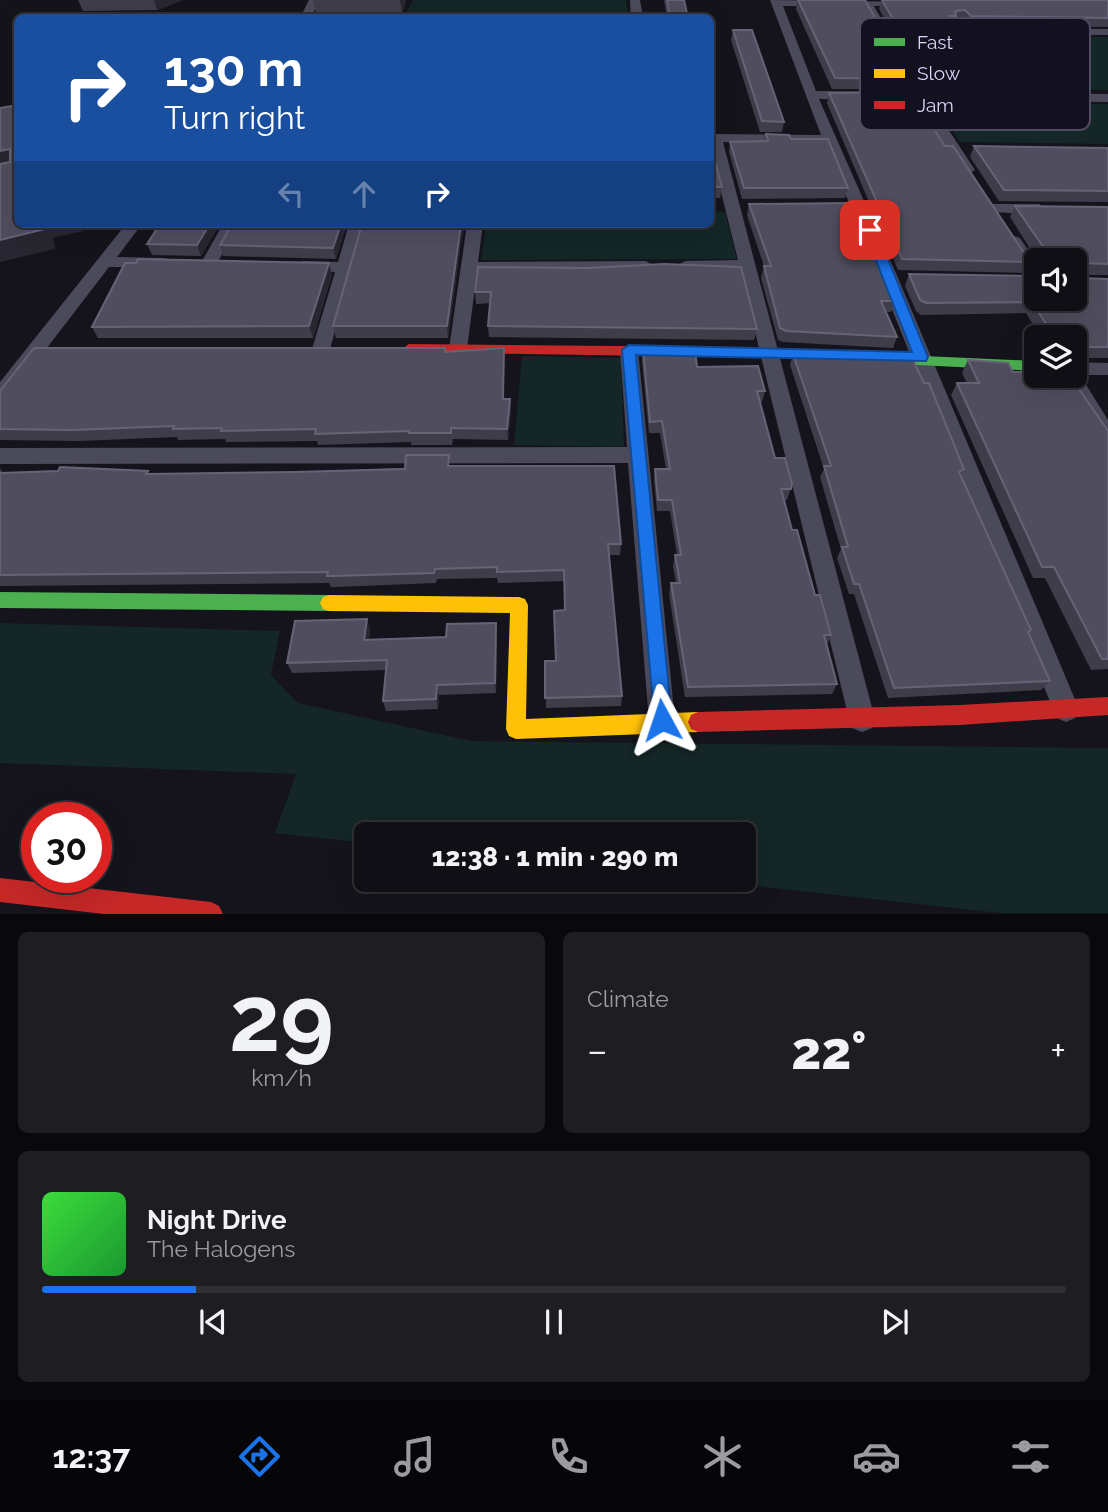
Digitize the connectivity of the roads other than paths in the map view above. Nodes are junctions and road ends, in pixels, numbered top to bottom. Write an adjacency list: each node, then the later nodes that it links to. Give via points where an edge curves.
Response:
1 (776, 1): 2 (street); 10 (street)
2 (867, 1): 3 (street); 5 (street)
3 (917, 2)
4 (949, 12): 6 (street)
5 (876, 18)
6 (953, 18)
7 (1090, 32): 8 (street)
8 (1108, 32)
9 (860, 89): 10 (street)
10 (811, 95): 15 (street)
11 (1090, 97): 12 (street)
12 (1108, 98)
13 (947, 130): 17 (street)
14 (714, 138): 15 (street)
15 (830, 139): 36 (street, via 853,206 897,278)
16 (714, 141): 24 (street, via 739,207)
17 (993, 209): 18 (street); 25 (street)
18 (1057, 209)
19 (131, 228): 23 (street)
20 (227, 228): 23 (street, via 203,263)
21 (355, 228): 27 (street)
22 (474, 228): 28 (street)
23 (104, 262): 29 (street)
24 (747, 265): 28 (street); 35 (street)
25 (1024, 265)
26 (290, 266): 27 (street)
27 (343, 267): 31 (street)
28 (469, 267): 33 (street)
29 (36, 349): 30 (main road); 41 (street)
30 (63, 349)
31 (321, 349)
32 (389, 349): 33 (main road)
33 (458, 349): 34 (main road)
34 (629, 350): 35 (main road); 44 (street)
35 (769, 353): 36 (main road); 48 (street)
36 (921, 357): 37 (main road); 47 (street)
37 (1024, 365)
38 (1087, 368): 39 (street)
39 (1108, 369)
40 (1078, 388): 42 (street)
41 (0, 395)
42 (1108, 437)
43 (0, 456): 44 (street)
44 (638, 456): 49 (street)
45 (0, 600): 49 (main road, via 519,605 516,729)
46 (1108, 706): 47 (main road)
47 (1066, 709): 48 (main road)
48 (862, 719): 49 (main road)
49 (662, 720)
50 (0, 890): 51 (main road)
51 (211, 914)

